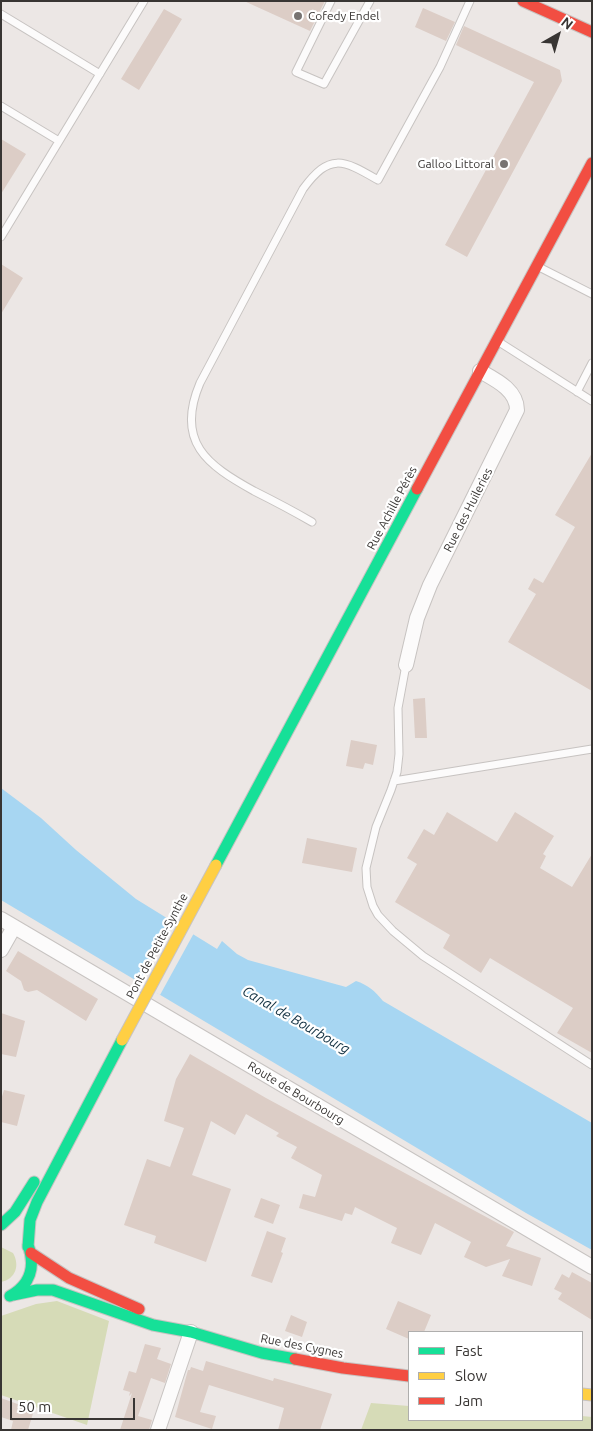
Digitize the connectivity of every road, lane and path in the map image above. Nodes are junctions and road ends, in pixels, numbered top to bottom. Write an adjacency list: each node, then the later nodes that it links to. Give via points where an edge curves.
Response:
1 (144, 1): 8 (lane)
2 (331, 1): 3 (lane, via 296,72 324,84)
3 (370, 1)
4 (470, 1): 20 (lane, via 440,67 378,180 350,165 333,163 317,172 303,189 193,401 191,425 206,457 230,478)
5 (523, 1): 7 (street)
6 (1, 14): 8 (lane)
7 (592, 32)
8 (100, 74): 10 (lane)
9 (1, 106): 10 (lane)
10 (59, 141): 12 (lane)
11 (592, 163): 13 (street, Rue Achille Pérès)
12 (1, 237)
13 (536, 266): 14 (lane); 15 (street, Rue Achille Pérès)
14 (592, 294)
15 (496, 341): 17 (street, Rue Achille Pérès); 18 (lane)
16 (592, 363): 18 (lane)
17 (480, 371): 21 (street, Rue des Huileries, via 512,393 517,410 430,585 417,618); 24 (street, Rue Achille Pérès)
18 (577, 392): 19 (lane)
19 (592, 401)
20 (312, 522)
21 (406, 665): 23 (lane, via 399,696 399,754)
22 (592, 749): 23 (lane)
23 (394, 781): 29 (lane, via 376,827 366,868 367,887 378,915 423,956)
24 (216, 865): 28 (street, Pont de Petite-Synthe, bridge)
25 (1, 919): 26 (street, Route de Bourbourg)
26 (14, 927): 27 (street); 34 (street, Route de Bourbourg)
27 (1, 950)
28 (122, 1040): 30 (street); 33 (street, via 34,1208 29,1226)
29 (592, 1065)
30 (50, 1152)
31 (38, 1175): 32 (street)
32 (8, 1230): 33 (street, Rue des Cygnes)
33 (30, 1250): 35 (street, via 33,1266 29,1279); 37 (street, Rue des Cygnes, via 62,1274)
34 (592, 1267)
35 (13, 1295): 36 (street, Rue des Cygnes); 37 (street, Rue des Cygnes, via 53,1290 136,1320)
36 (1, 1298)
37 (191, 1332): 38 (street, Rue des Cygnes, via 262,1353); 39 (street)
38 (408, 1376)
39 (158, 1430)

